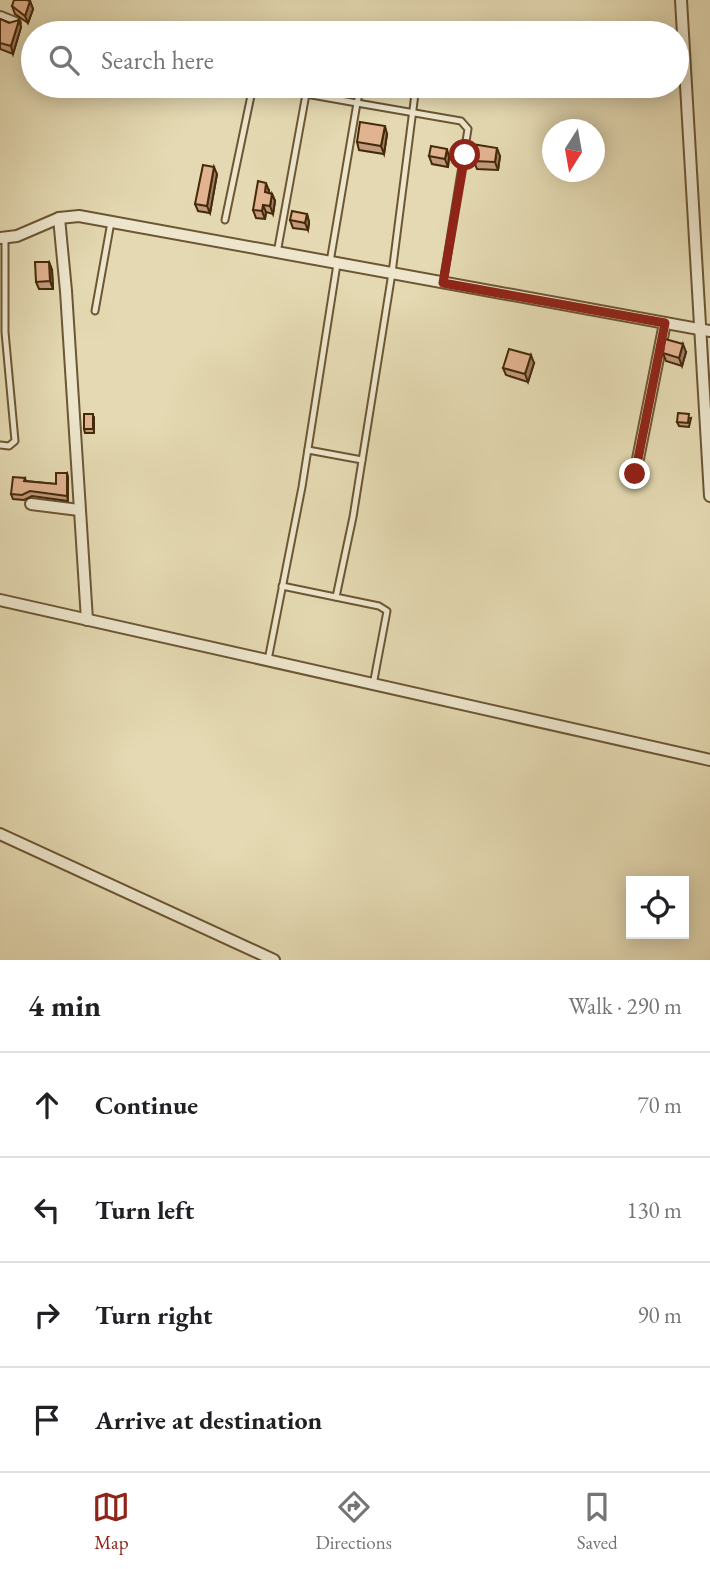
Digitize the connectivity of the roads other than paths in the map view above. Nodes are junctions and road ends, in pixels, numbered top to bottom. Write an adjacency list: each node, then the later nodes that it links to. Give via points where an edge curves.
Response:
1 (681, 0): 3 (street)
2 (0, 17): 4 (street)
3 (683, 21)
4 (15, 23)
5 (250, 98): 14 (lane)
6 (305, 98): 17 (lane)
7 (329, 98): 11 (lane)
8 (358, 98): 11 (lane)
9 (414, 98): 12 (lane)
10 (688, 98): 24 (street)
11 (357, 103): 12 (lane); 18 (lane)
12 (411, 112): 19 (lane); 20 (lane, via 461,121 468,129)
13 (58, 218): 15 (street, via 79,216); 16 (street, via 17,236); 31 (street)
14 (225, 220)
15 (111, 222): 17 (street); 22 (lane)
16 (2, 237): 21 (lane)
17 (277, 253): 18 (street)
18 (333, 263): 19 (street); 26 (lane)
19 (392, 274): 20 (street); 27 (lane)
20 (443, 283): 23 (street)
21 (2, 299): 25 (lane, via 15,441)
22 (95, 311)
23 (665, 323): 24 (street); 28 (street)
24 (706, 330): 29 (street)
25 (0, 445)
26 (308, 450): 27 (lane); 32 (lane)
27 (362, 460): 33 (lane)
28 (635, 474)
29 (710, 496)
30 (31, 504): 31 (street)
31 (79, 510): 35 (street)
32 (282, 586): 33 (lane); 36 (lane)
33 (337, 597): 37 (lane, via 387,611)
34 (0, 600): 35 (street)
35 (87, 620): 36 (street)
36 (267, 661): 37 (street)
37 (373, 685): 38 (street)
38 (710, 760)
39 (0, 834): 40 (street)
40 (274, 960)

